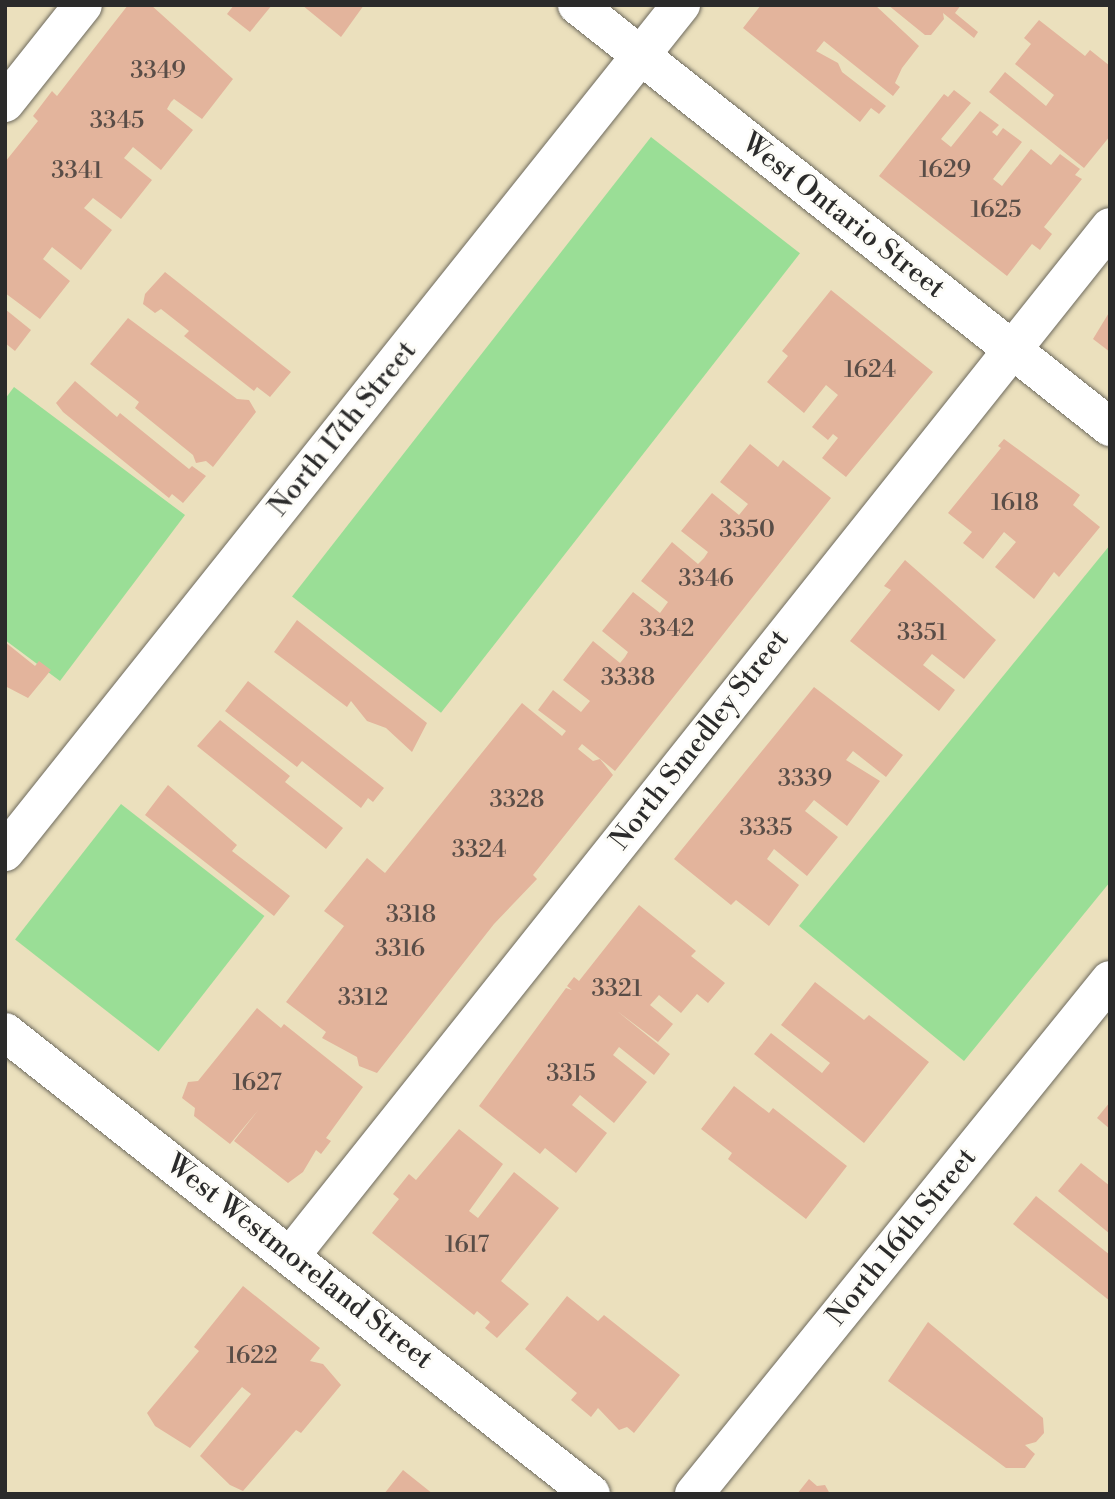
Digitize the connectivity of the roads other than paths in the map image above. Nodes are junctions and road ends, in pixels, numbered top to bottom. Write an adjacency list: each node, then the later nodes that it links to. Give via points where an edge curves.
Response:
1 (83, 5): 5 (street)
2 (577, 5): 4 (street, West Ontario Street)
3 (681, 5): 4 (street, North 17th Street)
4 (640, 57): 7 (street, West Ontario Street); 9 (street, North 17th Street)
5 (5, 103)
6 (1110, 227): 7 (street, North Smedley Street)
7 (1012, 349): 8 (street, West Ontario Street); 12 (street, North Smedley Street)
8 (1110, 427)
9 (5, 852)
10 (1110, 980): 14 (street, North 16th Street)
11 (5, 1032): 12 (street, West Westmoreland Street)
12 (292, 1254): 13 (street, West Westmoreland Street)
13 (591, 1494)
14 (694, 1494)

